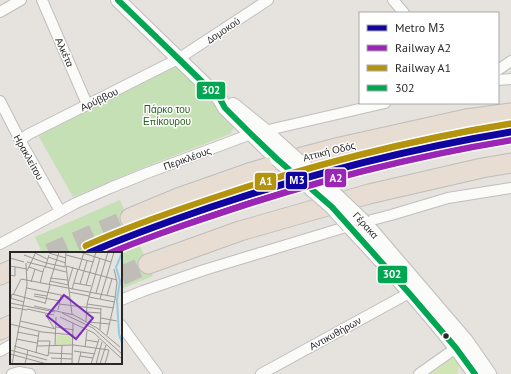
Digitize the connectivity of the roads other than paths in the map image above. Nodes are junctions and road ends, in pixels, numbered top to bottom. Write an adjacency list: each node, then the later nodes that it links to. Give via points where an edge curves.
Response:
1 (21, 0): 6 (street)
2 (42, 0): 14 (street, Αλκέτα)
3 (118, 0): 8 (street, Γέρακα)
4 (268, 0): 8 (street, Δομοκού)
5 (394, 0): 7 (street)
6 (0, 12)
7 (403, 12)
8 (178, 60): 14 (street, Αρύββου); 17 (street, Γέρακα, via 220,99 225,108)
9 (511, 61): 10 (street)
10 (499, 69)
11 (511, 79): 12 (street)
12 (499, 80)
13 (0, 101): 18 (street, Ηρακλείτου)
14 (88, 104): 18 (street, Αρύββου)
15 (381, 104): 17 (street, Περικλέους)
16 (511, 113): 22 (highway, Αττική Οδός, via 466,120 296,159 178,198)
17 (258, 133): 21 (street, Περικλέους, via 147,173); 23 (street, Γέρακα, bridge, via 319,179); 24 (street, Γέρακα, bridge, via 277,159)
18 (20, 140): 21 (street, Ηρακλείτου)
19 (511, 163): 26 (highway, via 369,194 240,231)
20 (511, 188): 23 (street, via 448,198)
21 (60, 212): 25 (street, Περικλέους)
22 (130, 218)
23 (364, 222): 24 (street); 43 (street, Γέρακα, via 466,341)
24 (349, 226): 29 (street, Γέρακα); 30 (street, via 204,270)
25 (0, 244)
26 (148, 264)
27 (10, 270): 28 (highway)
28 (0, 275)
29 (409, 293): 35 (street, Γέρακα); 40 (street, Αντικυθήρων)
30 (122, 300)
31 (10, 325): 33 (highway)
32 (122, 326): 39 (street)
33 (0, 330)
34 (10, 346): 36 (street)
35 (456, 348): 41 (street); 42 (street, Γέρακα)
36 (0, 351)
37 (12, 374): 38 (street)
38 (30, 374)
39 (157, 374)
40 (261, 374)
41 (420, 374)
42 (476, 374)
43 (489, 374)

